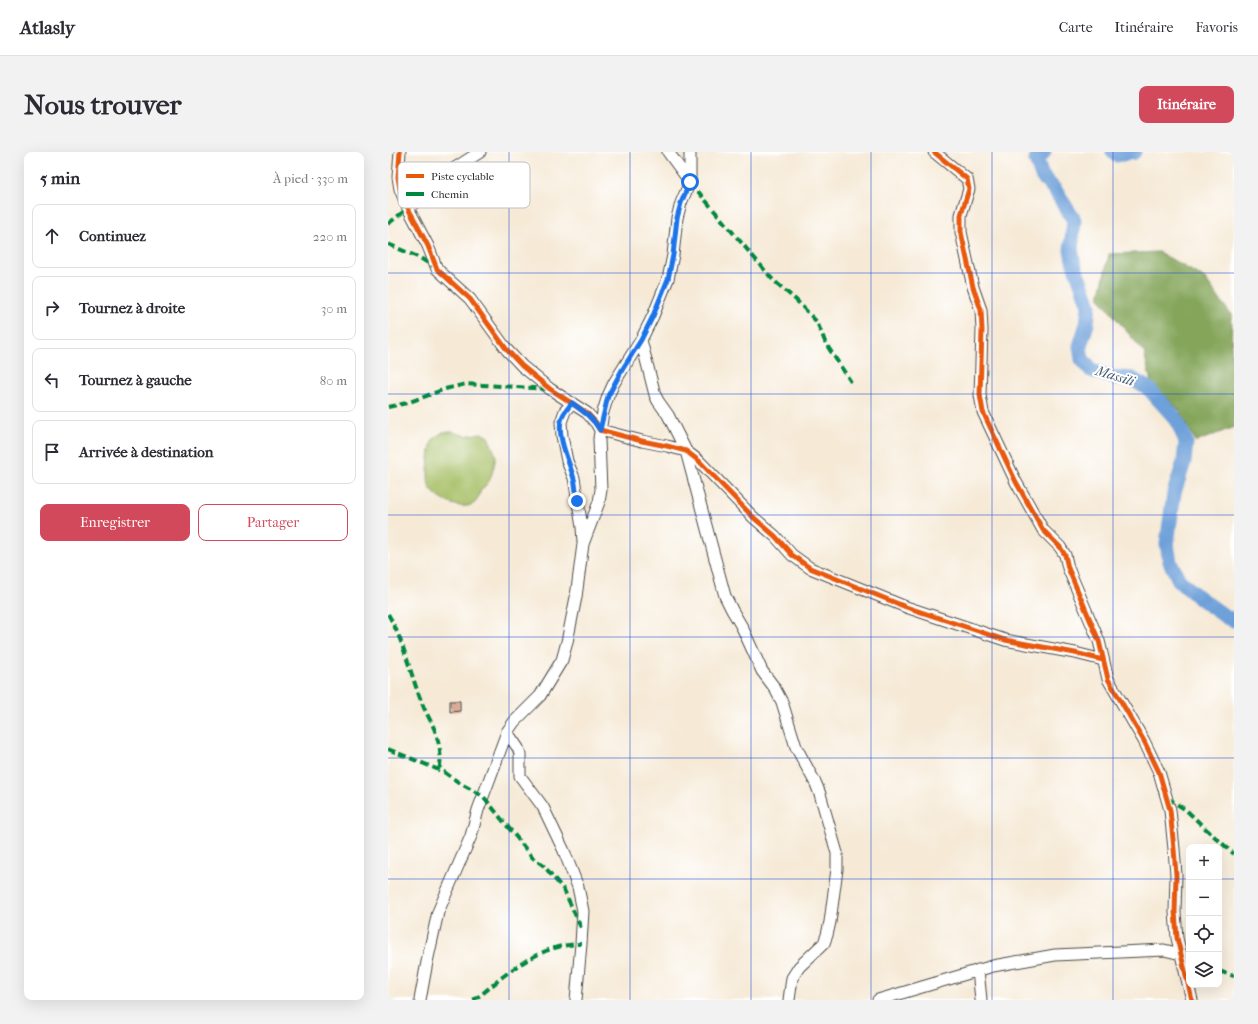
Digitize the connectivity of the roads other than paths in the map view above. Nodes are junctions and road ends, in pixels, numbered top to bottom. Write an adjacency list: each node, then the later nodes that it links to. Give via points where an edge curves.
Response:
1 (400, 152): 6 (street)
2 (480, 152): 7 (street)
3 (668, 152): 8 (street)
4 (690, 152): 8 (street)
5 (934, 152): 15 (street, via 967,179 968,183 969,189 960,228 982,310 980,395 983,412 1037,521 1065,555 1099,642)
6 (399, 162)
7 (464, 162)
8 (690, 182): 10 (street, via 677,218 668,279)
9 (408, 208): 11 (street, via 437,269 470,299 506,350 522,366)
10 (641, 340): 12 (street, via 608,396); 13 (street, via 655,395)
11 (572, 403): 12 (street, via 587,414); 14 (street, via 560,422 567,461 574,478)
12 (600, 430): 13 (street); 14 (street, via 601,490)
13 (686, 451): 15 (street, via 792,555 810,568 906,606 1005,640); 21 (street, via 725,596 762,671 782,702 796,747 820,794 837,853 827,935 824,943 799,967 792,978)
14 (583, 544): 16 (street, via 576,597 562,660 540,696)
15 (1103, 660): 17 (street, via 1108,679 1159,772 1170,810 1176,875 1176,925)
16 (507, 732): 19 (street, via 471,836 438,912); 20 (street, via 520,754 520,776 543,807 578,887 583,911)
17 (1181, 954): 18 (street, via 1164,950 1055,955); 24 (street)
18 (978, 970): 22 (street); 23 (street)
19 (420, 1000)
20 (576, 1000)
21 (789, 1000)
22 (878, 1000)
23 (980, 1000)
24 (1192, 1000)

